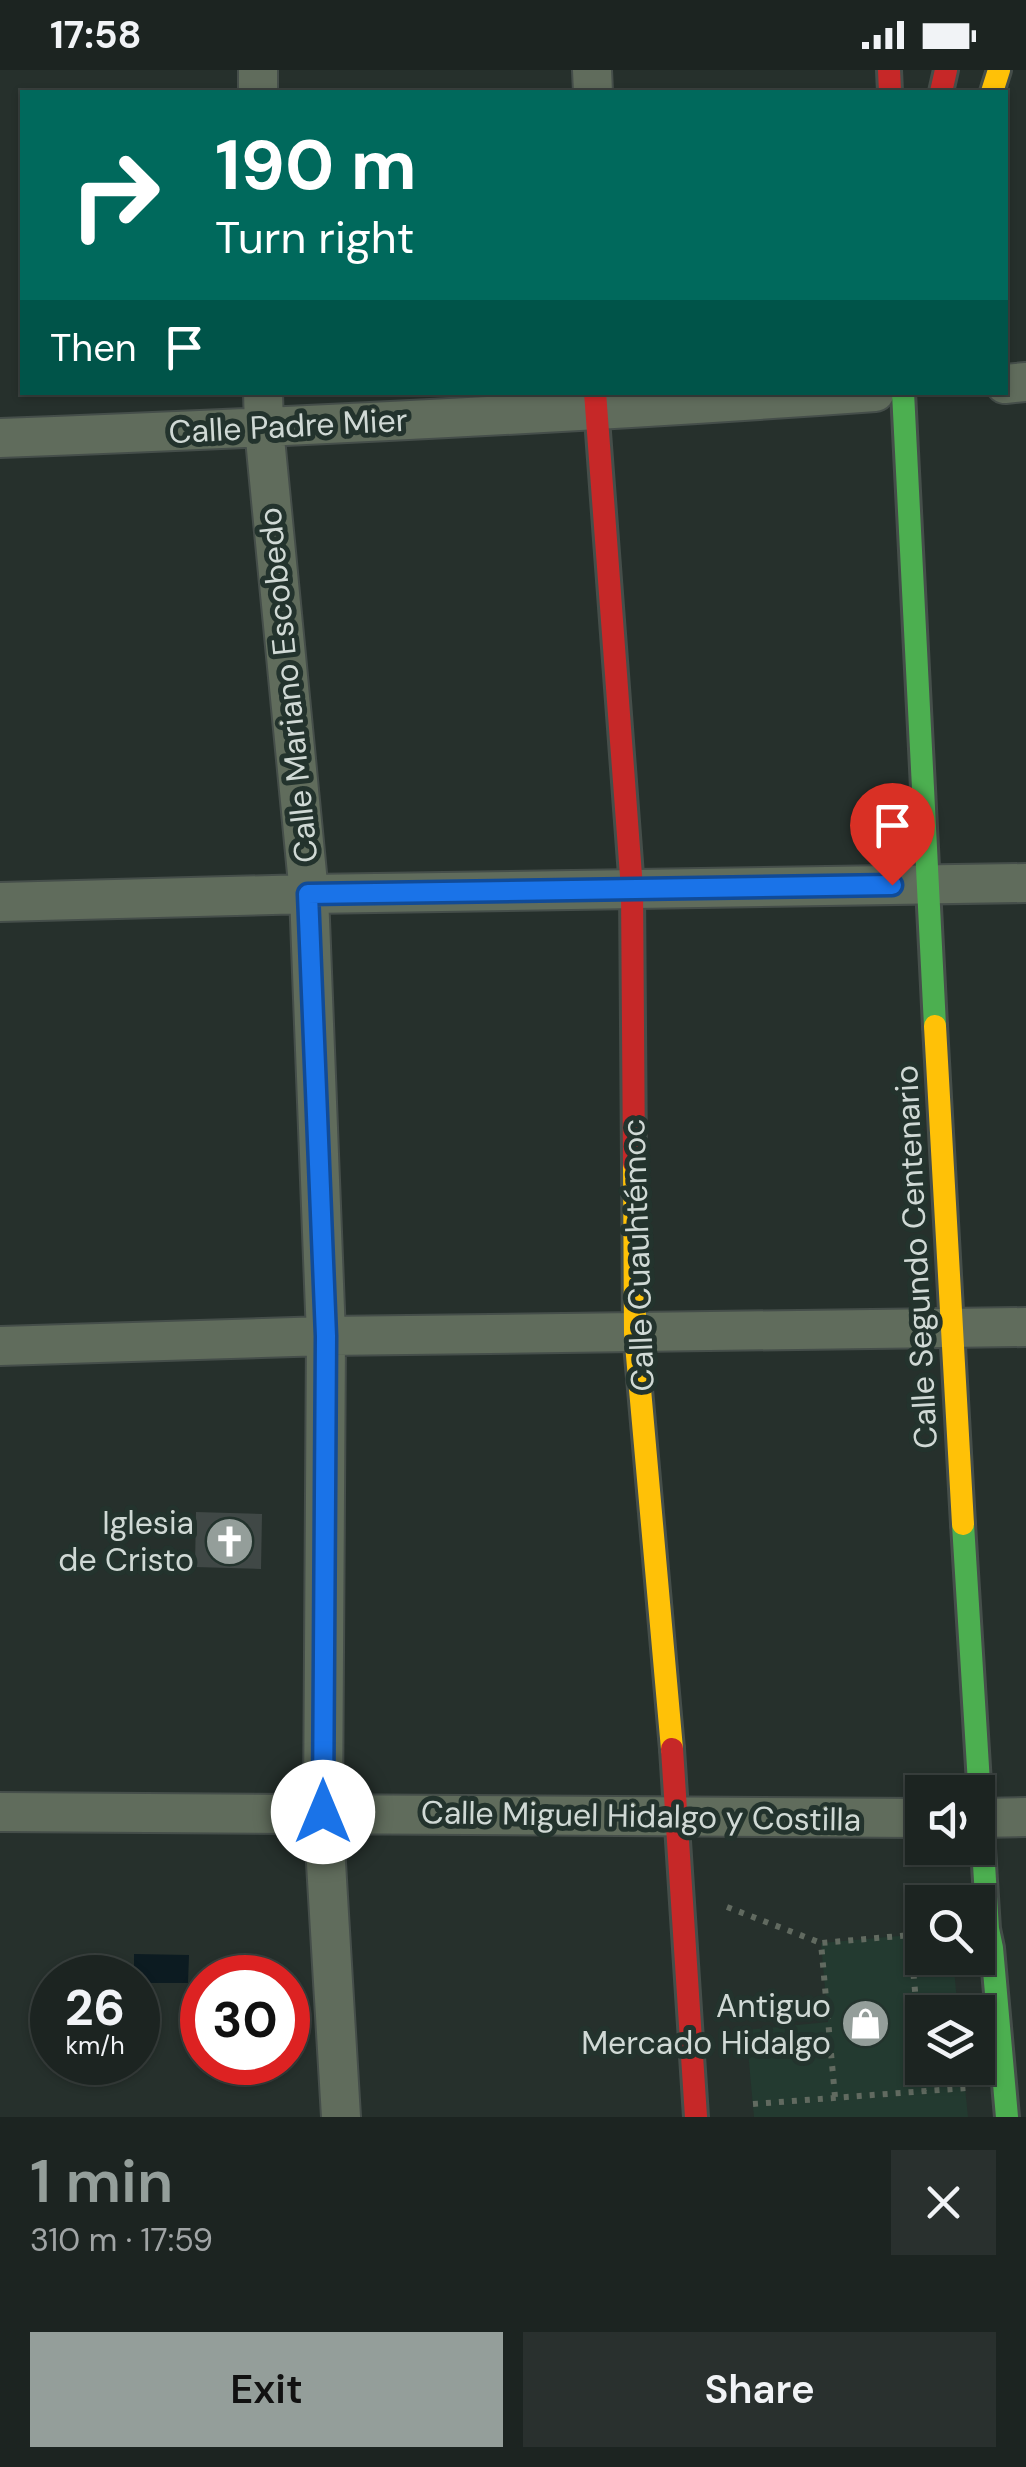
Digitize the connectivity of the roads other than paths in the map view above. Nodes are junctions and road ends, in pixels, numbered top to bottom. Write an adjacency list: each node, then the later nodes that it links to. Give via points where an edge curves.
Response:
1 (791, 395): 3 (street, Calle Padre Mier)
2 (903, 395): 7 (street, Calle Segundo Centenario)
3 (595, 402): 4 (street, Calle Padre Mier); 8 (street, Calle Cuauhtémoc)
4 (263, 410): 5 (street, Calle Padre Mier); 9 (street, Calle Mariano Escobedo)
5 (0, 438)
6 (1026, 883): 7 (street)
7 (929, 885): 8 (street); 12 (street, Calle Segundo Centenario)
8 (632, 889): 9 (street); 13 (street, Calle Cuauhtémoc)
9 (308, 894): 10 (street); 14 (street, Calle Mariano Escobedo)
10 (0, 902)
11 (1026, 1327): 12 (street)
12 (951, 1329): 13 (street); 16 (street, Calle Segundo Centenario)
13 (636, 1333): 14 (street); 19 (street, Calle Cuauhtémoc)
14 (326, 1336): 15 (street); 18 (street, Calle Mariano Escobedo)
15 (0, 1346)
16 (977, 1775)
17 (0, 1812): 18 (street, Calle Miguel Hidalgo y Costilla)
18 (323, 1812): 19 (street, Calle Miguel Hidalgo y Costilla); 24 (street, Calle Mariano Escobedo)
19 (678, 1817): 20 (street, Calle Miguel Hidalgo y Costilla); 25 (street, Calle Cuauhtémoc)
20 (905, 1818)
21 (995, 1818): 22 (street)
22 (1026, 1818)
23 (983, 1865): 26 (street, Calle Segundo Centenario)
24 (340, 2117)
25 (696, 2117)
26 (1007, 2117)

